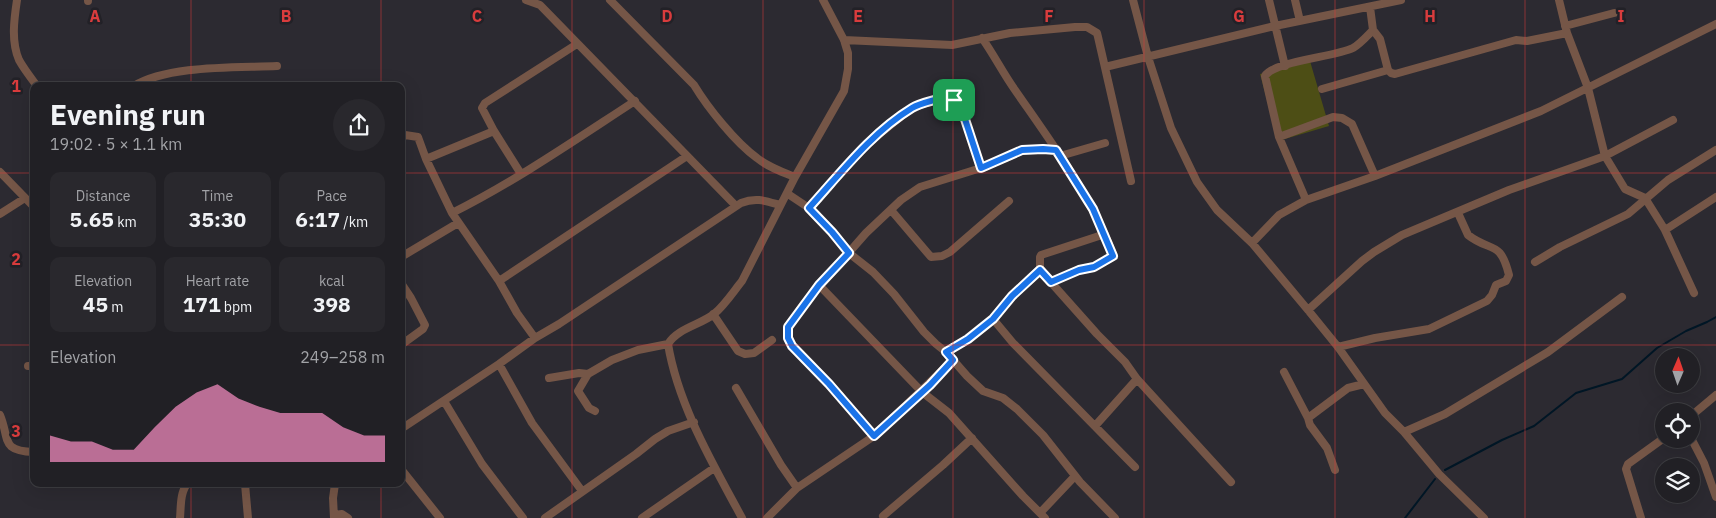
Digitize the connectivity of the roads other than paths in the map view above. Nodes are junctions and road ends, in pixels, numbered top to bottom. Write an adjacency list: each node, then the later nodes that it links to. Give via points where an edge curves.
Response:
1 (17, 0): 26 (street, via 15,47)
2 (526, 0): 10 (street)
3 (610, 0): 45 (street, via 694,85 742,145 757,159)
4 (823, 0): 19 (street)
5 (1133, 0): 21 (street)
6 (1269, 0): 15 (street)
7 (1295, 0): 13 (street)
8 (1400, 0): 11 (street)
9 (1558, 0): 16 (street)
10 (540, 2): 20 (street)
11 (1370, 7): 13 (street); 17 (street)
12 (1614, 13): 16 (street)
13 (1300, 21): 15 (street)
14 (1716, 24): 28 (street)
15 (1275, 26): 21 (street); 23 (street)
16 (1566, 29): 25 (street, via 1395,74); 28 (street)
17 (1373, 30): 23 (street, via 1354,48); 25 (street, via 1380,39)
18 (982, 38): 19 (street, via 952,45); 24 (street, via 1033,30 1087,27 1097,33); 37 (street)
19 (844, 40): 45 (street, via 848,61 844,91)
20 (577, 44): 30 (street); 32 (street, via 484,103 483,112)
21 (1148, 57): 24 (street); 64 (street, via 1171,128 1197,182 1217,210)
22 (277, 66): 27 (street, via 182,71)
23 (1285, 66): 34 (street, via 1269,71 1265,76)
24 (1105, 67): 46 (street)
25 (1388, 70): 29 (street)
26 (34, 82)
27 (143, 82)
28 (1588, 88): 39 (street); 44 (street, via 1541,111)
29 (1322, 90)
30 (635, 101): 38 (street); 43 (street)
31 (1673, 120): 39 (street)
32 (494, 131): 40 (street); 43 (street)
33 (405, 135): 40 (street, via 418,137)
34 (1279, 137): 44 (street, via 1333,117 1342,118 1352,124); 51 (street)
35 (1105, 143): 37 (street)
36 (1716, 150): 50 (street)
37 (1058, 153): 41 (street, via 1043,149 1022,150); 63 (street)
38 (686, 156): 55 (street); 69 (street)
39 (1605, 156): 50 (street, via 1625,189); 59 (street, via 1509,190)
40 (426, 159): 58 (street)
41 (981, 168): 56 (street, via 958,100 941,98 913,107 896,120 866,146); 57 (street, via 920,186)
42 (0, 172): 49 (street)
43 (521, 174): 58 (street)
44 (1375, 176): 51 (street)
45 (795, 178): 47 (street)
46 (1131, 181)
47 (788, 194): 54 (street); 56 (street)
48 (1716, 197): 62 (street)
49 (26, 198): 53 (street); 60 (street)
50 (1645, 198): 62 (street); 67 (street, via 1628,214 1560,246)
51 (1306, 200): 64 (street, via 1279,215)
52 (1009, 201): 57 (street, via 950,252 931,257)
53 (30, 202)
54 (780, 205): 55 (street, via 763,199 749,199); 76 (street, via 742,281)
55 (736, 206): 78 (street)
56 (809, 208): 65 (street)
57 (891, 210): 65 (street, via 866,232)
58 (452, 213): 61 (street)
59 (1458, 213): 75 (street, via 1402,236 1374,252); 82 (street, via 1468,235 1501,253 1509,275 1506,281 1496,285 1487,301 1435,326)
60 (0, 214)
61 (458, 223): 66 (street); 69 (street)
62 (1666, 230): 73 (street)
63 (1105, 234): 68 (street, via 1041,255); 70 (street, via 1113,254 1111,258)
64 (1252, 243): 75 (street)
65 (849, 253): 71 (street); 83 (street, via 873,272 924,332)
66 (405, 255)
67 (1535, 262)
68 (1040, 270): 70 (street); 77 (street)
69 (499, 281): 78 (street)
70 (1051, 282): 89 (street)
71 (819, 285): 92 (street); 103 (street, via 788,327 788,338)
72 (405, 288): 80 (street, via 425,325)
73 (1694, 292)
74 (1622, 297): 102 (street, via 1548,352 1445,414)
75 (1308, 310): 82 (street)
76 (713, 314): 79 (street, via 738,351 754,353); 81 (street)
77 (993, 319): 83 (street); 101 (street, via 1013,344)
78 (535, 338): 85 (street)
79 (772, 340)
80 (405, 341)
81 (668, 344): 87 (street, via 638,350); 99 (street, via 677,380)
82 (1338, 347): 90 (street)
83 (946, 352): 84 (street)
84 (953, 360): 92 (street); 112 (street, via 983,391 1003,398 1017,409)
85 (500, 364): 94 (street); 118 (street, via 532,423)
86 (1284, 372): 98 (street)
87 (588, 374): 88 (street); 96 (street, via 578,391 589,408)
88 (549, 378)
89 (1137, 379): 101 (street); 113 (street)
90 (1364, 384): 98 (street, via 1348,388); 102 (street)
91 (736, 388): 117 (street)
92 (922, 392): 103 (street); 104 (street, via 949,413)
93 (1716, 395): 95 (street)
94 (444, 401): 100 (street); 127 (street, via 482,464)
95 (1700, 408)
96 (595, 411)
97 (0, 415): 107 (street, via 7,444 16,450)
98 (1308, 418): 110 (street, via 1327,448)
99 (694, 422): 109 (street); 118 (street, via 668,431)
100 (405, 426)
101 (1095, 426): 108 (street)
102 (1404, 432): 133 (street, via 1439,474)
103 (874, 436): 117 (street)
104 (972, 438): 120 (street); 122 (street)
105 (1655, 444): 134 (street, via 1628,464 1626,469)
106 (1696, 448): 119 (street)
107 (30, 452)
108 (1135, 467)
109 (714, 468): 129 (street); 130 (street)
110 (1335, 470)
111 (405, 474): 126 (street)
112 (1075, 476): 120 (street); 132 (street)
113 (1231, 482)
114 (185, 487): 123 (street)
115 (246, 487): 124 (street)
116 (335, 487): 121 (street)
117 (797, 488): 131 (street)
118 (582, 491): 128 (street)
119 (1715, 493)
120 (1043, 515)
121 (334, 516): 125 (street, via 342,514)
122 (883, 516)
123 (180, 518)
124 (248, 518)
125 (348, 518)
126 (440, 518)
127 (522, 518)
128 (544, 518)
129 (642, 518)
130 (742, 518)
131 (767, 518)
132 (1115, 518)
133 (1484, 518)
134 (1641, 518)

